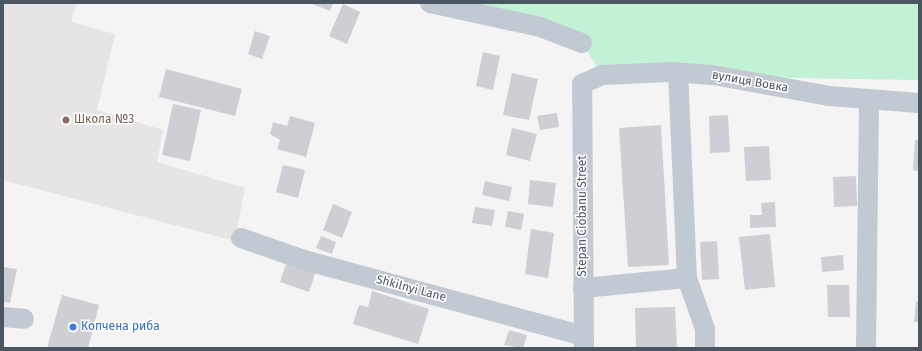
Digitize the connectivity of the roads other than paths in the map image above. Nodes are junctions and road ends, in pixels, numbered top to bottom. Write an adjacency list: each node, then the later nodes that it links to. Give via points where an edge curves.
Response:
1 (430, 3): 2 (street, via 540,27)
2 (582, 43)
3 (678, 72): 4 (street, вулиця Вовка, via 602,74); 5 (street, вулиця Вовка); 8 (street)
4 (582, 84): 9 (street, Stepan Ciobanu Street)
5 (869, 99): 6 (street, вулиця Вовка); 14 (street)
6 (919, 103)
7 (241, 238): 12 (street, Shkilnyi Lane, via 304,260)
8 (687, 278): 9 (street); 13 (street, via 705,329)
9 (583, 288): 12 (street, Stepan Ciobanu Street)
10 (3, 317): 11 (street)
11 (24, 319)
12 (584, 342)
13 (705, 348)
14 (866, 348)

